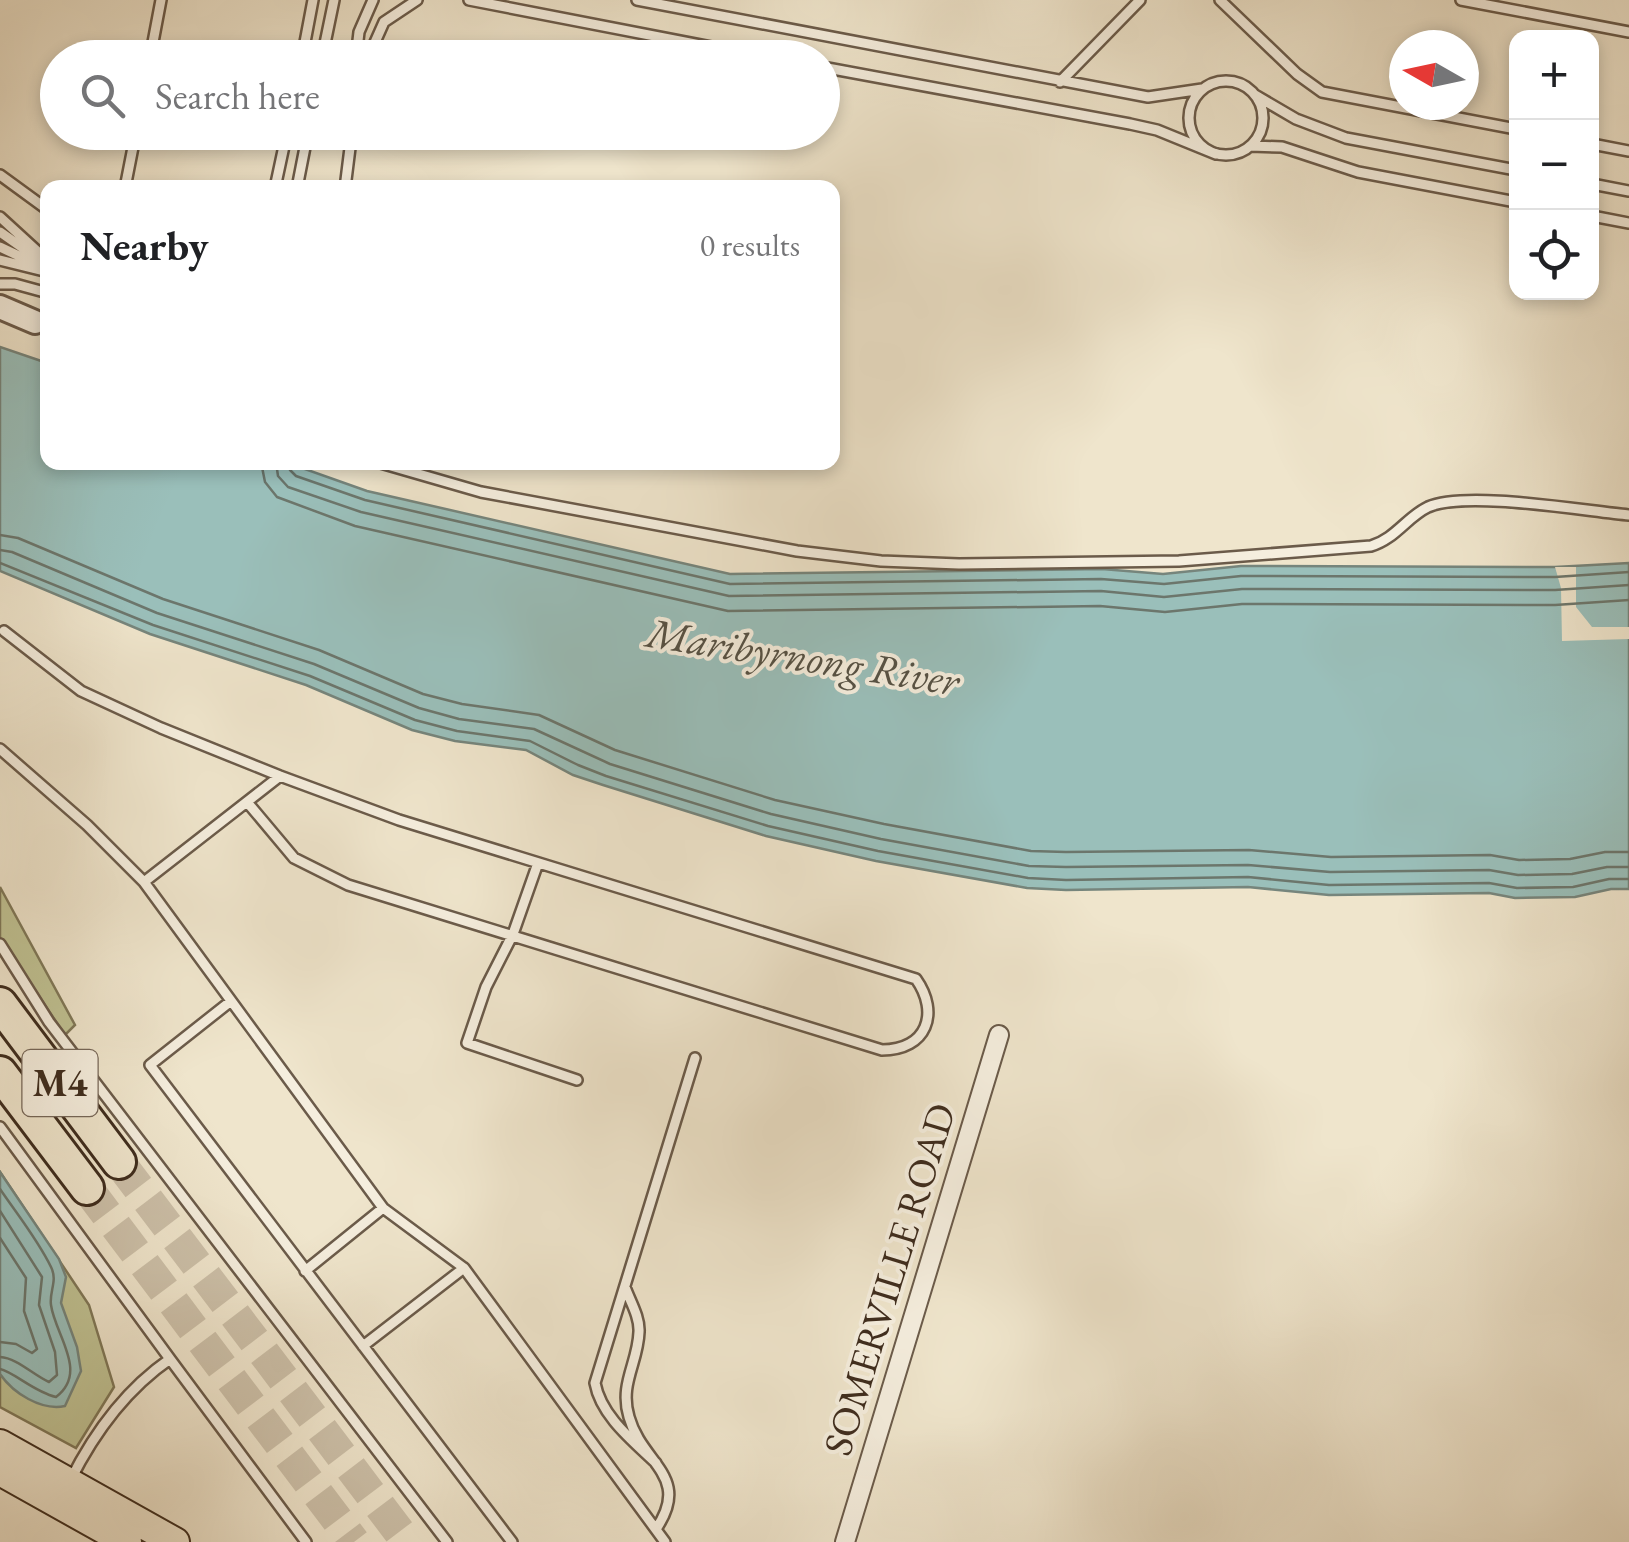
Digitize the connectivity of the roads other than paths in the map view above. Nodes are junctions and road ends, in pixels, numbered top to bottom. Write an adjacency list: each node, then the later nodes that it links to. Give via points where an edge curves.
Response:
1 (161, 0): 12 (lane)
2 (313, 0): 13 (lane)
3 (334, 0): 14 (lane)
4 (372, 0): 15 (lane)
5 (416, 0): 16 (lane, via 384,22)
6 (469, 0): 17 (lane)
7 (637, 0): 19 (lane)
8 (1140, 0): 19 (lane)
9 (1220, 0): 22 (lane, via 1322,92)
10 (1461, 0): 11 (lane)
11 (1629, 32)
12 (153, 40)
13 (305, 40)
14 (326, 40)
15 (358, 40)
16 (376, 40)
17 (675, 40)
18 (840, 71): 30 (lane, via 1130,124)
19 (1060, 82): 20 (lane, via 1148,97)
20 (1202, 89): 21 (lane, via 1230,81); 30 (lane, via 1188,120 1197,142)
21 (1255, 96): 24 (lane, via 1262,127); 31 (lane, via 1346,138)
22 (1509, 128)
23 (1599, 145): 29 (lane)
24 (1250, 146): 30 (lane); 39 (lane, via 1282,147 1358,172)
25 (132, 150): 33 (lane)
26 (283, 150): 34 (lane)
27 (304, 150): 35 (lane)
28 (350, 150): 36 (lane)
29 (1629, 151)
30 (1216, 154)
31 (1509, 169)
32 (0, 175): 40 (lane)
33 (127, 180)
34 (277, 180)
35 (299, 180)
36 (346, 180)
37 (1599, 185): 38 (lane)
38 (1629, 191)
39 (1509, 201)
40 (40, 204)
41 (0, 217): 46 (lane)
42 (1599, 217): 43 (lane)
43 (1629, 223)
44 (0, 236): 47 (lane)
45 (0, 253): 48 (lane)
46 (40, 260)
47 (40, 263)
48 (40, 266)
49 (0, 284): 50 (lane)
50 (40, 292)
51 (0, 308): 52 (street, via 38,327)
52 (0, 322)
53 (405, 470): 54 (lane, via 481,492 798,551 959,564 1179,561 1372,546 1448,502)
54 (1629, 515)
55 (4, 631): 57 (lane, via 81,691)
56 (0, 749): 60 (lane)
57 (280, 776): 58 (lane); 59 (lane)
58 (247, 802): 60 (lane); 61 (lane, via 294,858 348,886)
59 (538, 863): 61 (lane); 61 (lane, via 916,979 929,997 927,1022 902,1050 882,1050)
60 (144, 882): 63 (lane)
61 (513, 934): 68 (lane, via 467,1043)
62 (0, 944): 86 (lane, via 49,1022)
63 (231, 1001): 72 (lane); 74 (lane, via 150,1066)
64 (0, 1004): 70 (highway, M4)
65 (999, 1036): 89 (street, SOMERVILLE ROAD)
66 (695, 1058): 75 (lane)
67 (0, 1073): 71 (highway, M4)
68 (578, 1080)
69 (0, 1126): 77 (lane)
70 (119, 1162)
71 (87, 1188)
72 (383, 1208): 73 (lane); 74 (lane)
73 (464, 1268): 76 (lane); 82 (lane)
74 (305, 1271): 76 (lane)
75 (625, 1287): 79 (lane, via 639,1322 626,1378 630,1420); 79 (lane, via 597,1373 597,1394 619,1428)
76 (363, 1346): 87 (lane)
77 (170, 1359): 81 (lane, via 121,1402); 85 (lane)
78 (0, 1444): 81 (main road)
79 (656, 1463): 82 (lane, via 671,1493)
80 (0, 1471): 83 (main road)
81 (69, 1483): 83 (main road)
82 (656, 1529): 88 (lane)
83 (111, 1530): 84 (main road)
84 (175, 1542)
85 (306, 1542)
86 (447, 1542)
87 (512, 1542)
88 (666, 1542)
89 (845, 1542)

